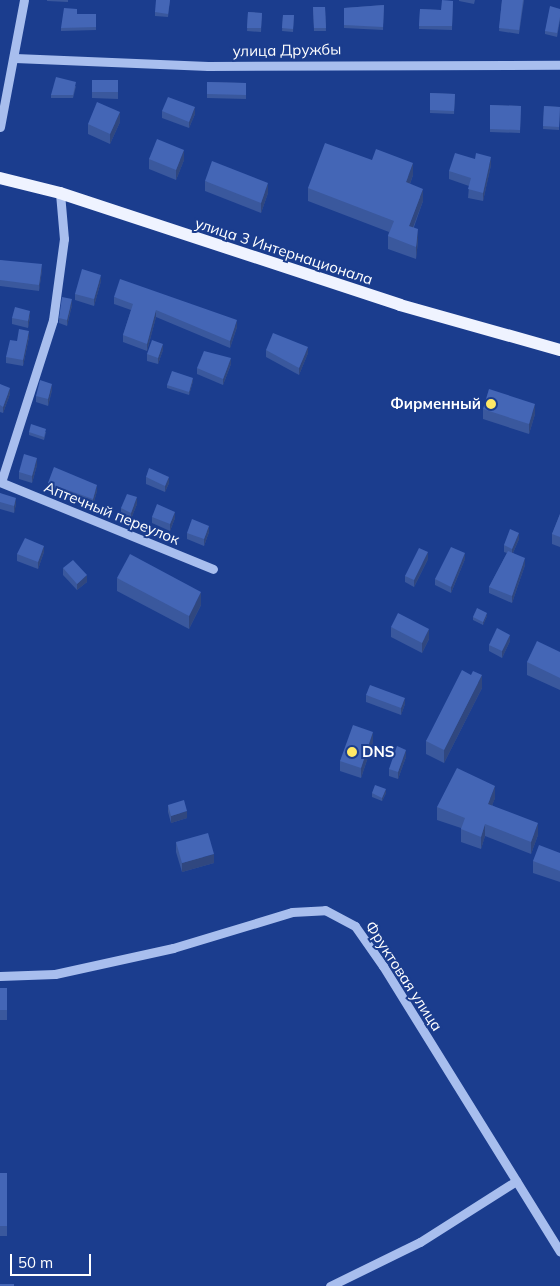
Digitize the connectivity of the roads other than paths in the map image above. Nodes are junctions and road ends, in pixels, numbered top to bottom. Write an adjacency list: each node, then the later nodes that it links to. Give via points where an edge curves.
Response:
1 (24, 0): 2 (street)
2 (15, 58): 3 (street, улица Дружбы, via 208,66); 4 (street)
3 (560, 66)
4 (0, 127)
5 (0, 178): 6 (main road, улица 3 Интернационала)
6 (60, 192): 7 (main road, улица 3 Интернационала, via 290,271); 8 (street, via 64,238 53,320)
7 (560, 350)
8 (0, 482): 9 (street, Аптечный переулок)
9 (213, 569)
10 (0, 976): 11 (street, Фруктовая улица, via 55,974 173,948 292,912 325,910 356,926)
11 (516, 1181): 12 (street, Фруктовая улица); 13 (street, via 420,1242)
12 (560, 1252)
13 (330, 1286)

